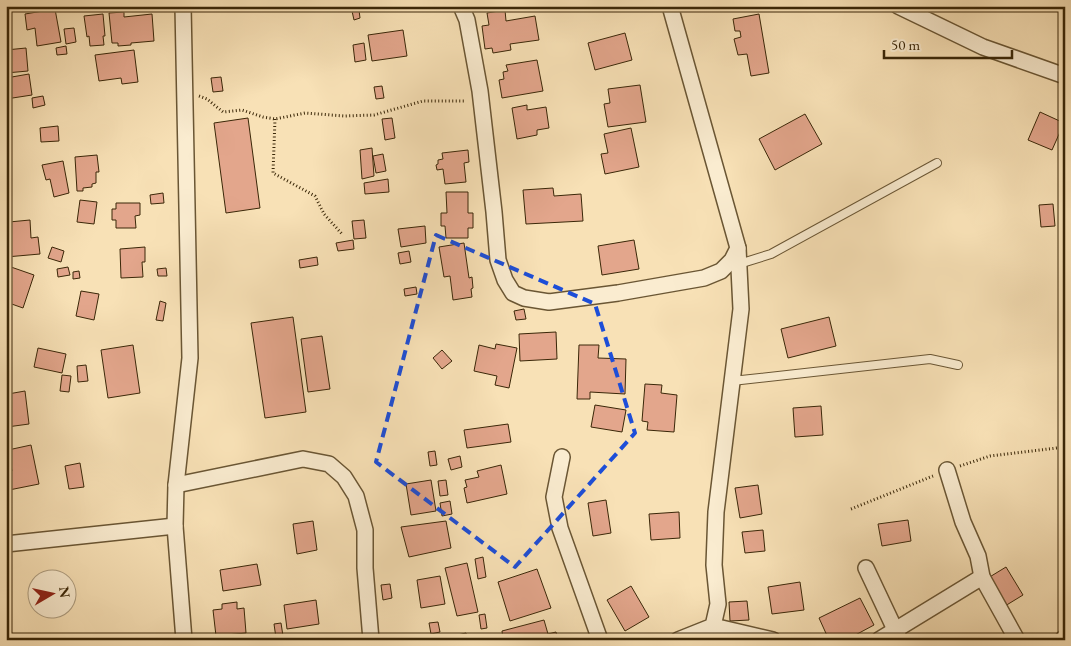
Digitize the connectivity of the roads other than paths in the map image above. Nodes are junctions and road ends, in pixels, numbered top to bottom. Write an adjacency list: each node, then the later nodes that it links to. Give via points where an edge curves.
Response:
1 (183, 6): 13 (street, via 190,358)
2 (461, 6): 7 (street, via 467,20 481,100 498,260 513,292 524,298 549,302 704,278 721,271)
3 (670, 6): 7 (street)
4 (898, 6): 5 (street, via 983,47)
5 (1065, 76)
6 (936, 163): 8 (lane, via 771,254)
7 (738, 248): 8 (street)
8 (739, 264): 10 (street, via 741,309)
9 (958, 365): 10 (lane, via 930,359)
10 (732, 382): 18 (street, via 716,512 714,565 718,604)
11 (562, 456): 22 (street, via 554,497 560,528)
12 (947, 470): 17 (street, via 963,522 978,556)
13 (176, 485): 14 (street); 21 (street, via 303,459 329,464 344,477 356,496 365,530)
14 (175, 526): 15 (street); 20 (street)
15 (6, 544)
16 (866, 568): 19 (street)
17 (982, 578): 19 (street); 26 (street)
18 (713, 626): 23 (street); 24 (street)
19 (897, 635): 25 (street)
20 (184, 640)
21 (370, 640)
22 (600, 640)
23 (678, 640)
24 (773, 640)
25 (879, 640)
26 (1017, 640)

